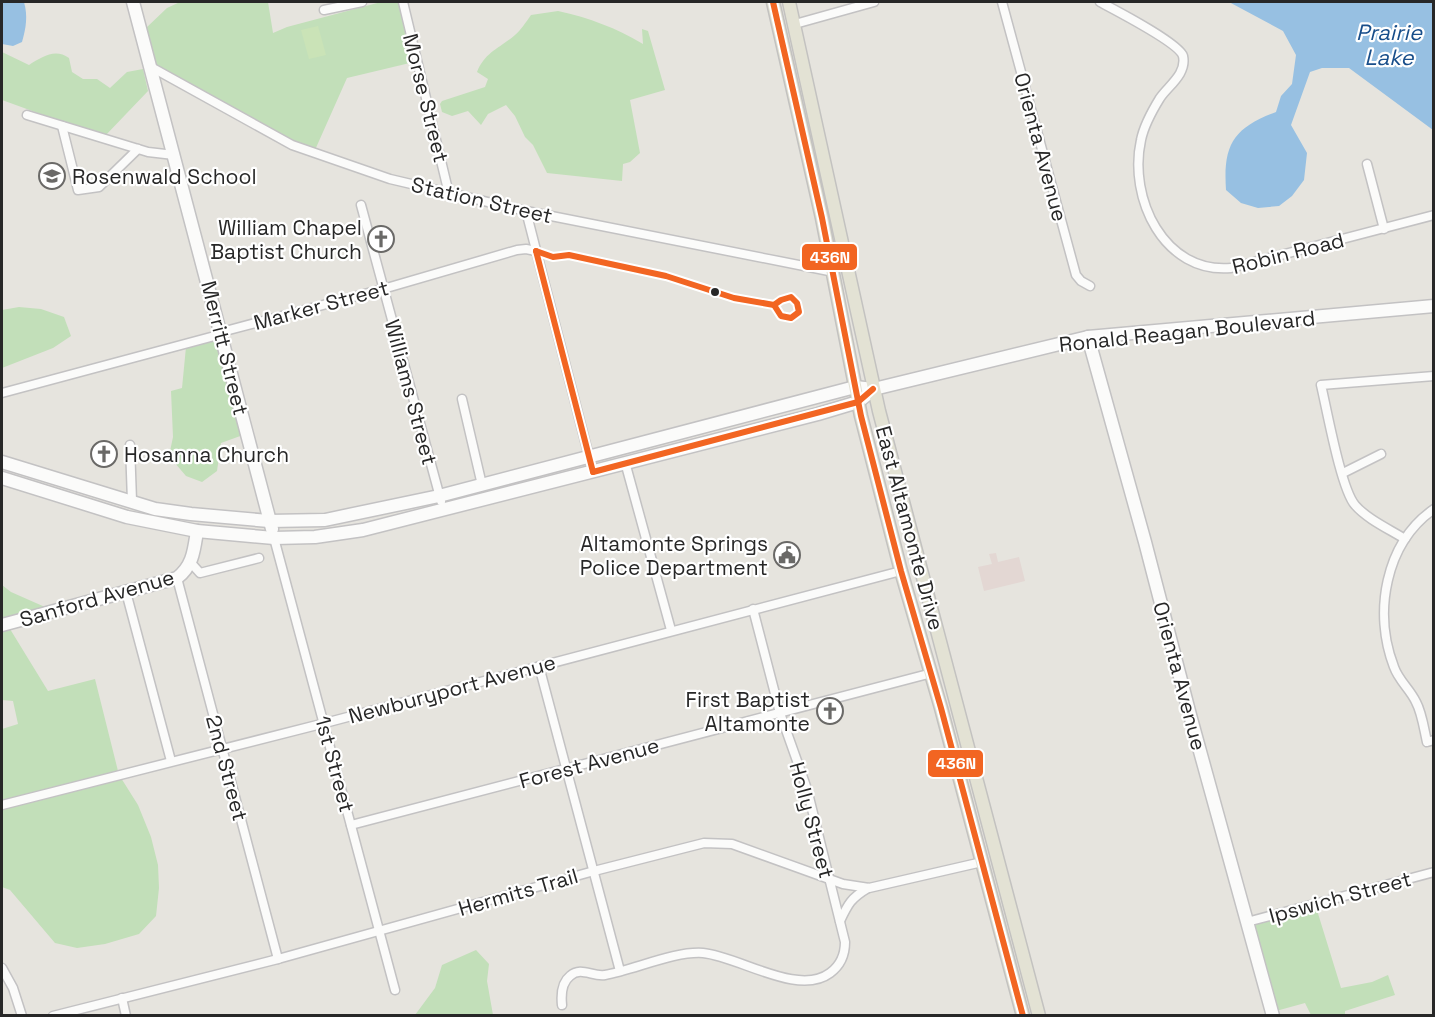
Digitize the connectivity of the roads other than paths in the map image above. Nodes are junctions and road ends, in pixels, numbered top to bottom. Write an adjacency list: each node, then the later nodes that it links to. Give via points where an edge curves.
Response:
1 (133, 2): 13 (street, Merritt Street)
2 (362, 2): 10 (street)
3 (403, 2): 23 (street, Morse Street)
4 (773, 2): 12 (main road, East Altamonte Drive)
5 (779, 2): 11 (main road, via 785,17)
6 (789, 2): 11 (main road, East Altamonte Drive)
7 (874, 2): 11 (street)
8 (1002, 2): 31 (street, Orienta Avenue, via 1076,275)
9 (1100, 2): 28 (street, Robin Road, via 1176,46 1184,58 1179,75 1149,118 1138,162 1146,208 1158,231 1180,255 1202,267 1231,268)
10 (324, 10)
11 (795, 24): 14 (main road, East Altamonte Drive)
12 (780, 30): 14 (main road, via 791,45 800,84); 18 (main road, East Altamonte Drive)
13 (151, 67): 19 (street, Merritt Street); 23 (street, Station Street, via 299,148)
14 (809, 94): 21 (main road, East Altamonte Drive)
15 (27, 115): 16 (street)
16 (62, 126): 17 (street); 17 (street, via 78,190 99,187)
17 (138, 149): 19 (street)
18 (807, 152): 21 (main road); 22 (main road, East Altamonte Drive)
19 (174, 154): 34 (street, Merritt Street)
20 (1366, 164): 28 (street)
21 (827, 170): 24 (main road, East Altamonte Drive)
22 (815, 187): 24 (main road); 30 (main road, East Altamonte Drive)
23 (449, 194): 26 (street, Station Street)
24 (834, 202): 38 (main road, East Altamonte Drive)
25 (361, 205): 32 (street, Williams Street)
26 (526, 211): 29 (street); 30 (street, Station Street)
27 (1434, 215): 28 (street, Robin Road)
28 (1384, 229)
29 (536, 251): 32 (street, Marker Street, via 517,250); 44 (street)
30 (834, 272): 37 (main road, East Altamonte Drive)
31 (1090, 286)
32 (383, 289): 34 (street, Marker Street); 51 (street, Williams Street)
33 (1434, 306): 35 (street, Ronald Reagan Boulevard)
34 (222, 334): 39 (street, Marker Street); 55 (street, Merritt Street)
35 (1088, 337): 38 (street, Ronald Reagan Boulevard); 89 (street, Orienta Avenue)
36 (1434, 376): 48 (street, via 1321,385)
37 (855, 387): 38 (street, Ronald Reagan Boulevard); 41 (main road, East Altamonte Drive); 44 (street, Ronald Reagan Boulevard)
38 (874, 389): 41 (street, Ronald Reagan Boulevard); 63 (main road, East Altamonte Drive)
39 (2, 393)
40 (462, 399): 50 (street)
41 (858, 402): 46 (street, Ronald Reagan Boulevard); 61 (main road, East Altamonte Drive)
42 (130, 445): 52 (street)
43 (1381, 454): 48 (street)
44 (589, 456): 47 (street); 50 (street, Ronald Reagan Boulevard)
45 (2, 462): 52 (street, Ronald Reagan Boulevard)
46 (626, 462): 47 (street, Ronald Reagan Boulevard); 67 (street)
47 (593, 472): 54 (street, Ronald Reagan Boulevard)
48 (1343, 473): 58 (street, via 1355,505)
49 (2, 478): 56 (street, Ronald Reagan Boulevard, via 127,517)
50 (482, 485): 51 (street, Ronald Reagan Boulevard)
51 (439, 496): 54 (street, Williams Street); 55 (street, Ronald Reagan Boulevard, via 325,520)
52 (132, 501): 55 (street, Ronald Reagan Boulevard, via 155,509)
53 (1434, 509): 58 (street)
54 (444, 510): 57 (street, Ronald Reagan Boulevard, via 363,530)
55 (269, 521): 57 (street, Merritt Street)
56 (197, 531): 57 (street, Ronald Reagan Boulevard); 60 (street, Sanford Avenue)
57 (274, 538): 72 (street, 1st Street)
58 (1405, 539): 74 (street, via 1387,582 1386,635 1393,666 1416,701)
59 (259, 558): 60 (street, via 200,573)
60 (191, 563): 62 (street, Sanford Avenue)
61 (901, 571): 63 (main road, via 911,572); 65 (street, Newburyport Avenue); 69 (main road, East Altamonte Drive)
62 (177, 578): 64 (street, Sanford Avenue); 75 (street, 2nd Street)
63 (924, 582): 73 (main road, East Altamonte Drive)
64 (126, 591): 66 (street, Sanford Avenue); 76 (street)
65 (753, 609): 67 (street, Newburyport Avenue); 71 (street, Holly Street)
66 (2, 625)
67 (671, 630): 68 (street, Newburyport Avenue)
68 (539, 666): 72 (street, Newburyport Avenue); 77 (street)
69 (932, 673): 70 (main road, East Altamonte Drive); 71 (street, Forest Avenue)
70 (941, 708): 73 (main road); 80 (main road, East Altamonte Drive)
71 (780, 713): 77 (street, Forest Avenue); 86 (street, Holly Street, via 807,789)
72 (325, 723): 75 (street, Newburyport Avenue); 79 (street, 1st Street)
73 (961, 723): 81 (main road, East Altamonte Drive)
74 (1430, 741)
75 (222, 748): 76 (street, Newburyport Avenue); 91 (street, 2nd Street)
76 (171, 761): 78 (street, Newburyport Avenue)
77 (566, 770): 79 (street, Forest Avenue); 83 (street)
78 (2, 805)
79 (351, 825): 90 (street, 1st Street)
80 (978, 845): 81 (main road); 82 (main road, East Altamonte Drive)
81 (998, 860): 85 (main road, East Altamonte Drive)
82 (982, 862): 85 (main road); 87 (street, Hermits Trail); 93 (main road, East Altamonte Drive)
83 (594, 871): 86 (street, Hermits Trail, via 716,842 732,844); 90 (street, Hermits Trail); 94 (street)
84 (1434, 872): 89 (street, Ipswich Street)
85 (1002, 875): 95 (main road, East Altamonte Drive)
86 (829, 879): 87 (street, Hermits Trail); 88 (street, Holly Street)
87 (869, 888): 88 (street, via 854,896)
88 (840, 921): 94 (street, Holly Street, via 845,942 841,963 815,981 765,972 716,954 699,952)
89 (1247, 922): 104 (street, Orienta Avenue)
90 (380, 931): 91 (street, Hermits Trail); 96 (street, 1st Street)
91 (278, 959): 97 (street, Hermits Trail)
92 (2, 968): 99 (street)
93 (1011, 969): 95 (main road, via 1019,977); 102 (main road, East Altamonte Drive)
94 (620, 971): 98 (street, via 595,976 577,971 563,985)
95 (1029, 978): 103 (main road, East Altamonte Drive)
96 (395, 990)
97 (122, 998): 100 (street, Hermits Trail); 101 (street)
98 (562, 1005)
99 (22, 1016)
100 (53, 1016)
101 (126, 1016)
102 (1023, 1016)
103 (1039, 1016)
104 (1273, 1016)

